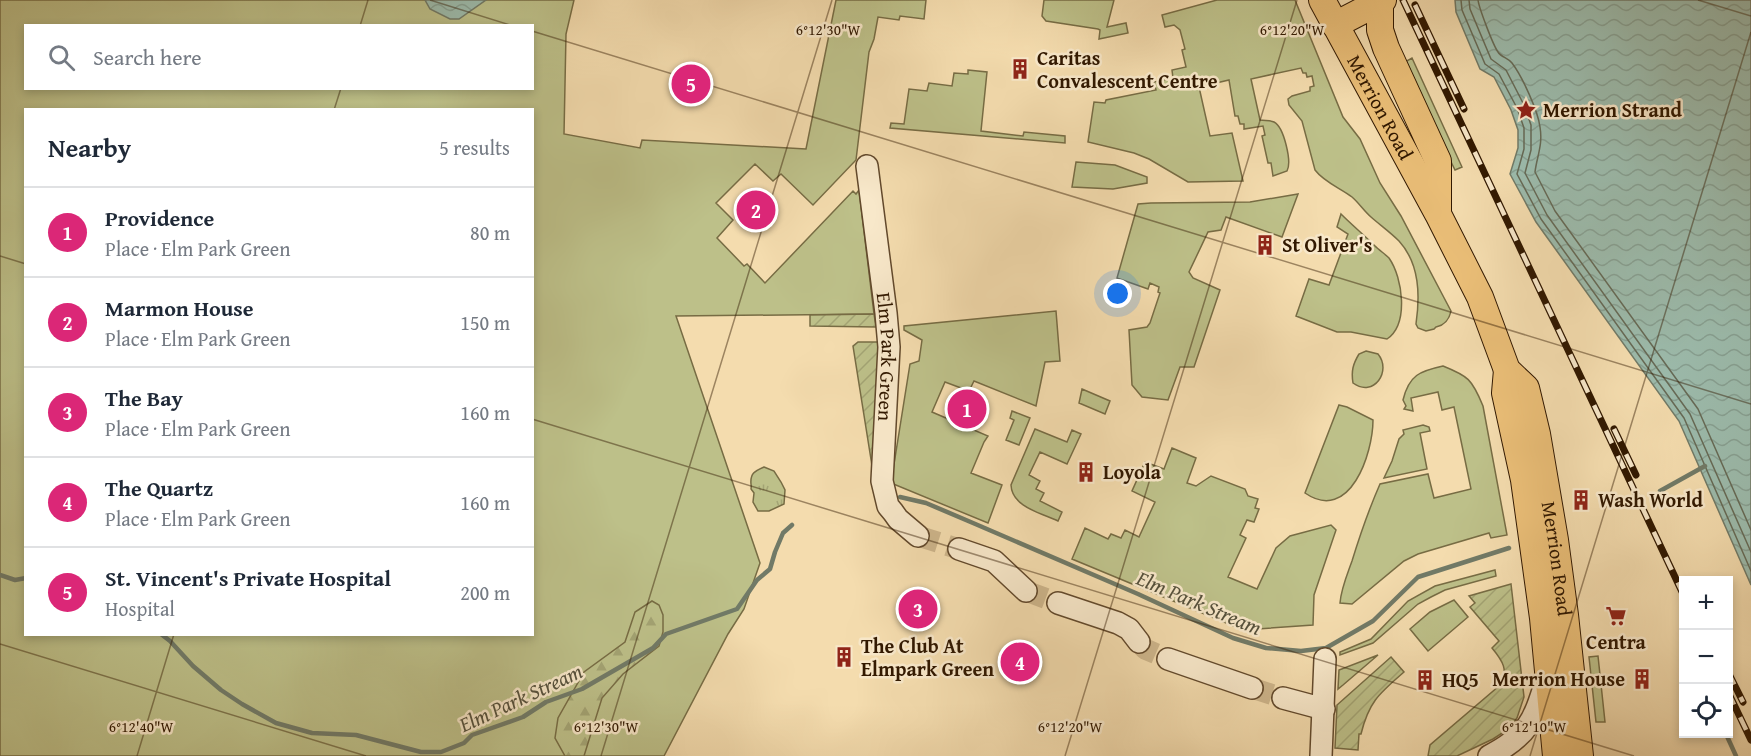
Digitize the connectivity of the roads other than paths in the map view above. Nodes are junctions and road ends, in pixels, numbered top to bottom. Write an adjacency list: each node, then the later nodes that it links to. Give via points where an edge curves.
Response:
1 (1322, 0): 3 (main road, Merrion Road)
2 (1382, 1): 3 (main road); 5 (main road, Merrion Road, via 1380,30 1386,48 1438,161)
3 (1335, 25): 5 (main road, Merrion Road)
4 (867, 166): 7 (street, Elm Park Green, via 889,347 882,481 888,506)
5 (1438, 214): 6 (main road, Merrion Road, via 1480,297)
6 (1507, 369): 14 (main road, Merrion Road, via 1505,393 1524,480); 21 (main road, Merrion Road, via 1526,388 1537,434 1565,615)
7 (918, 536)
8 (959, 549): 9 (street, via 994,561)
9 (1026, 591)
10 (1058, 603): 11 (street, via 1118,623)
11 (1139, 642)
12 (1168, 659): 15 (street)
13 (1325, 660): 17 (street)
14 (1548, 675): 19 (street, Merrion Road, via 1535,715 1522,734); 20 (main road, Merrion Road)
15 (1252, 688)
16 (1283, 698): 17 (street)
17 (1324, 709): 18 (street)
18 (1321, 756)
19 (1489, 756)
20 (1556, 756)
21 (1580, 756)

